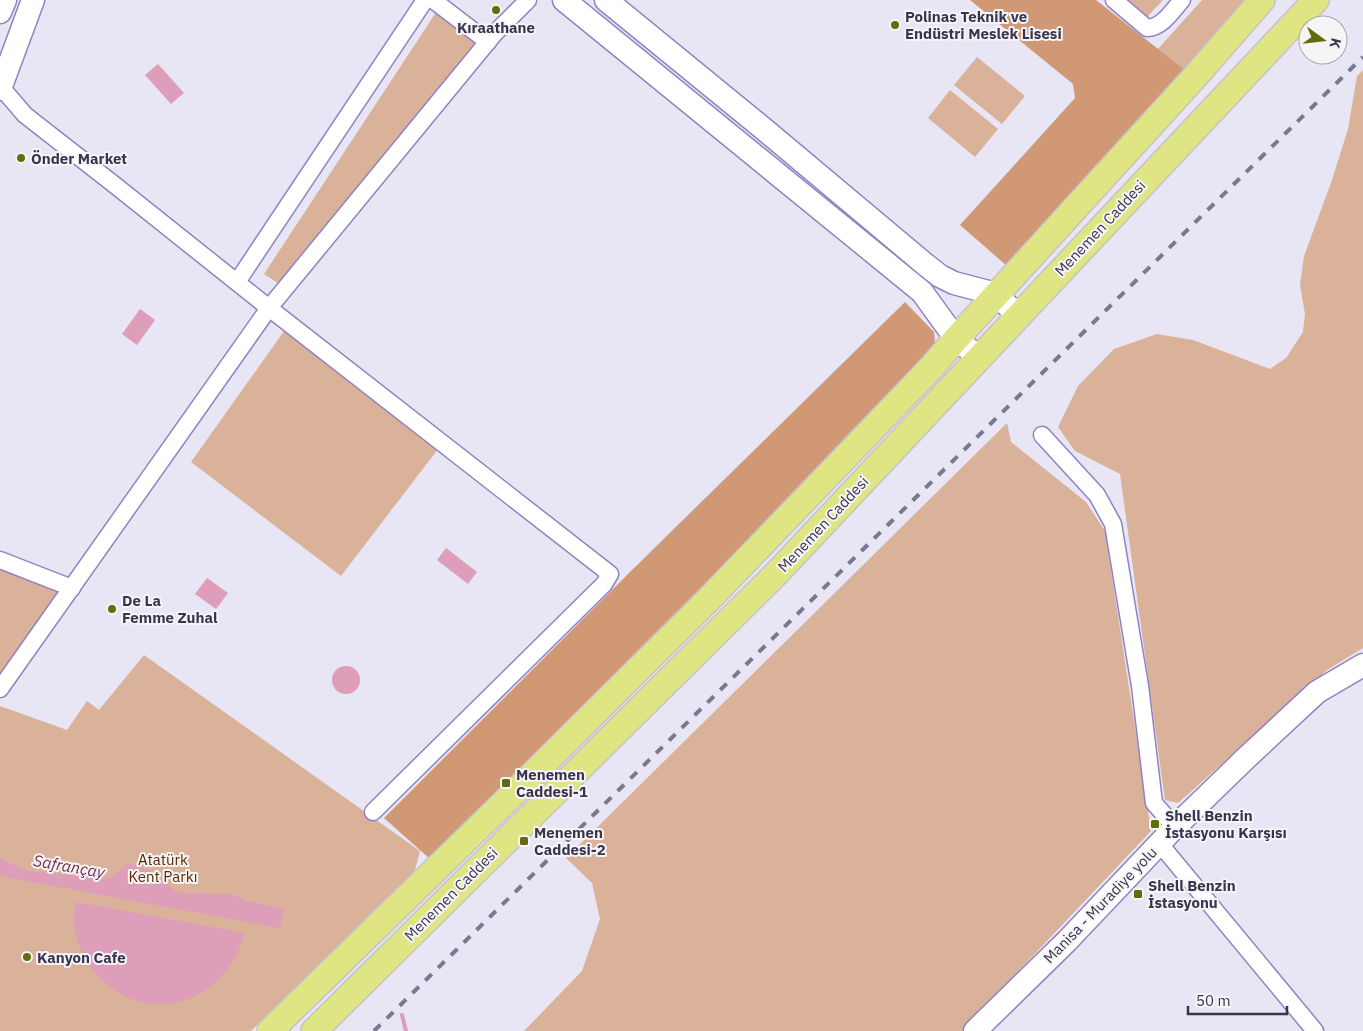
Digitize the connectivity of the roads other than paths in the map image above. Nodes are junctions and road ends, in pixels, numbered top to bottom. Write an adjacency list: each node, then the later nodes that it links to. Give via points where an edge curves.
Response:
1 (5, 0): 12 (main road)
2 (32, 0): 14 (main road)
3 (425, 0): 15 (street)
4 (433, 0): 13 (street)
5 (528, 0): 13 (street)
6 (564, 0): 19 (main road, via 922,292)
7 (606, 0): 16 (main road, via 940,276)
8 (1114, 0): 9 (street, via 1147,28 1153,28 1160,25)
9 (1182, 0)
10 (1262, 0): 16 (main road, Menemen Caddesi)
11 (1316, 0): 18 (main road, Menemen Caddesi)
12 (0, 12)
13 (488, 42): 17 (street)
14 (0, 88): 15 (street, via 25,115)
15 (237, 282): 17 (street)
16 (996, 294): 18 (main road); 19 (main road, Menemen Caddesi)
17 (269, 308): 23 (street); 26 (street, via 610,574 604,584)
18 (1018, 316): 20 (main road, Menemen Caddesi)
19 (956, 338): 20 (main road); 29 (main road, Menemen Caddesi, via 932,368 713,595)
20 (980, 358): 30 (main road, Menemen Caddesi, via 775,574)
21 (1042, 435): 27 (street, via 1097,495 1113,524 1140,686 1154,804)
22 (0, 560): 23 (street)
23 (72, 588): 25 (street)
24 (1363, 665): 27 (main road, Manisa - Muradiye yolu, via 1317,692)
25 (0, 689)
26 (372, 812)
27 (1175, 827): 28 (main road, Manisa - Muradiye yolu)
28 (1160, 844): 31 (main road, Manisa - Muradiye yolu); 32 (street)
29 (270, 1031)
30 (314, 1031)
31 (975, 1031)
32 (1315, 1031)

